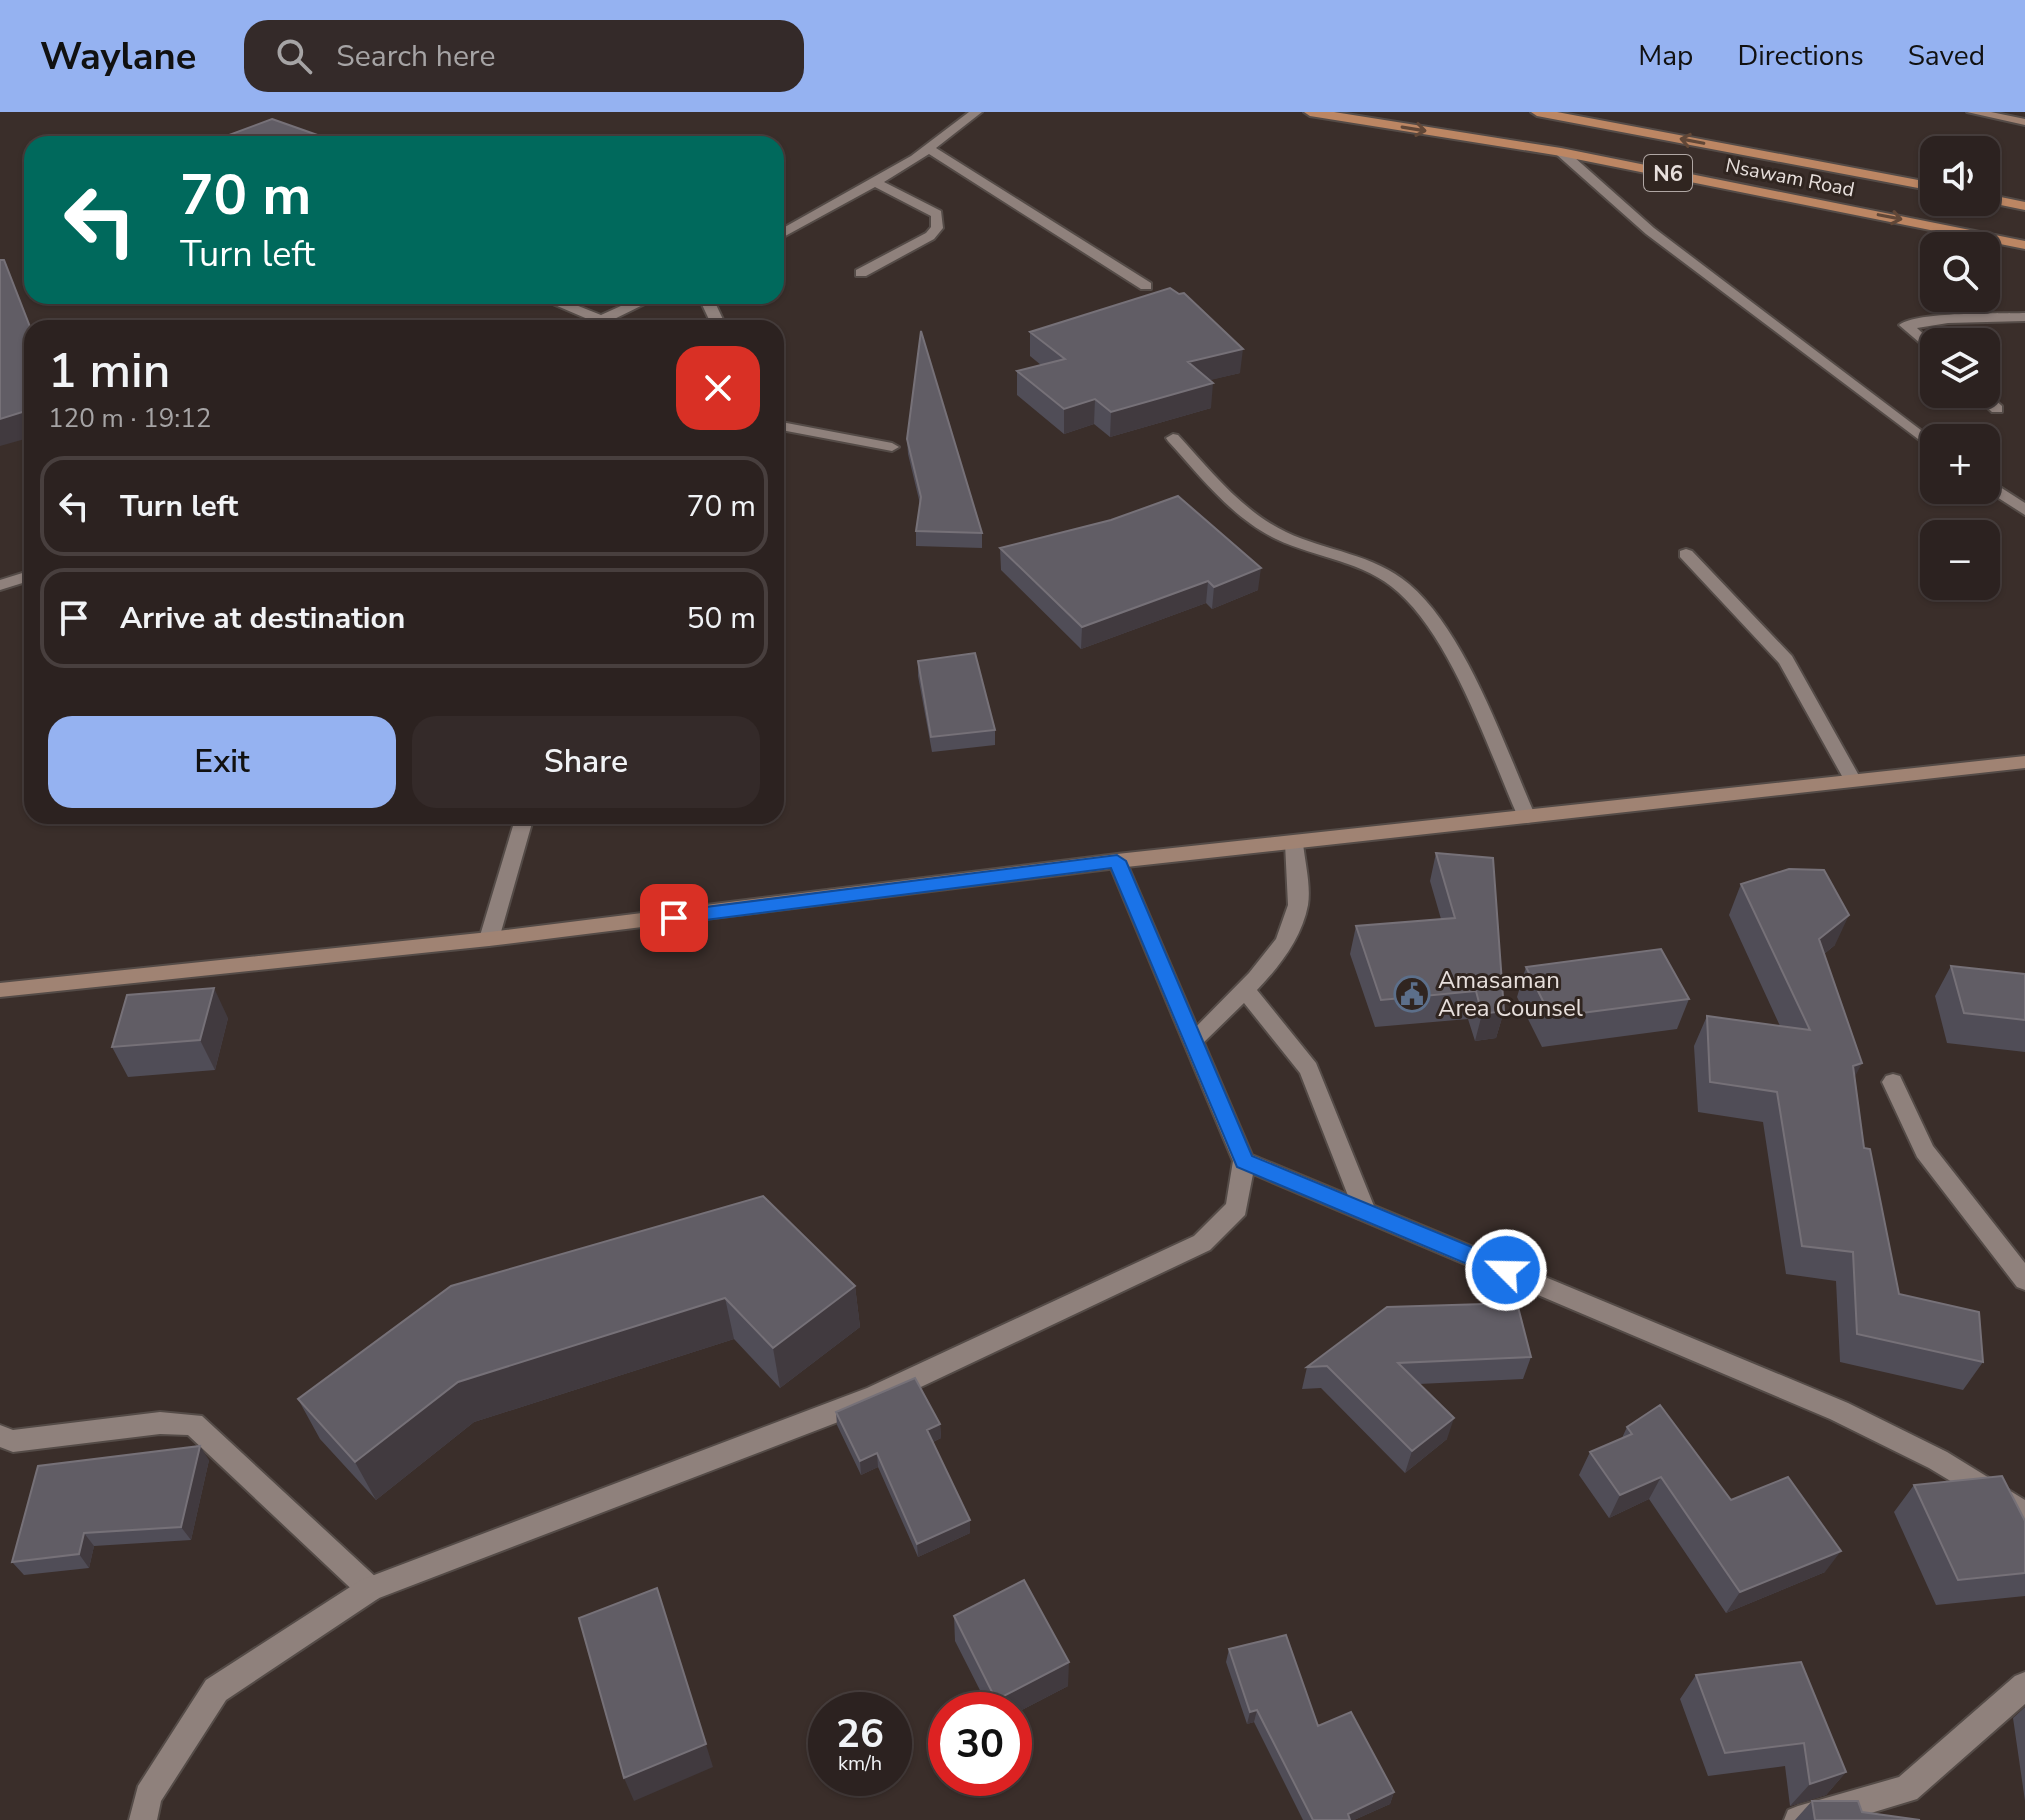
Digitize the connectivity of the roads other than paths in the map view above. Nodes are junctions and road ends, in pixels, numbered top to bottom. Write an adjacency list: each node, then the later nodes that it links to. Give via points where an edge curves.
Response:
1 (976, 112): 6 (street)
2 (1310, 112): 7 (highway, Nsawam Road / N6, one-way to 7)
3 (1537, 112): 9 (highway, Nsawam Road / N6, one-way to 3)
4 (1973, 112): 5 (main road)
5 (2025, 122)
6 (929, 149): 8 (street); 15 (street)
7 (1561, 152): 13 (highway, Nsawam Road / N6, one-way to 13); 22 (street, via 1650,231)
8 (873, 181): 12 (street); 14 (street, via 937,214 937,228)
9 (1920, 184)
10 (2000, 201): 11 (highway)
11 (2025, 206)
12 (784, 232)
13 (2025, 245)
14 (861, 273)
15 (1146, 286)
16 (561, 304): 19 (street)
17 (636, 304): 19 (street)
18 (2025, 317): 20 (street, via 1906,325)
19 (601, 320)
20 (1920, 338)
21 (784, 427): 24 (street)
22 (1920, 436)
23 (1173, 438): 32 (street, via 1239,507 1266,527 1401,585 1426,609)
24 (892, 447)
25 (2000, 493): 26 (street)
26 (2025, 510)
27 (1686, 554): 31 (street, via 1786,660)
28 (24, 578): 29 (street)
29 (0, 585)
30 (2024, 764): 31 (main road)
31 (1853, 781): 32 (main road)
32 (1527, 817): 34 (main road)
33 (523, 824): 36 (street)
34 (1294, 843): 35 (main road); 38 (street, via 1298,906 1265,970)
35 (1117, 861): 36 (main road); 39 (street)
36 (489, 939): 37 (main road)
37 (0, 990)
38 (1245, 990): 39 (street); 42 (street, via 1309,1069)
39 (1193, 1040): 41 (street)
40 (1893, 1082): 43 (street, via 1925,1151)
41 (1244, 1161): 42 (street); 46 (street, via 1237,1208 1202,1243 876,1396)
42 (1365, 1211): 45 (street, via 1839,1411 1938,1460)
43 (2025, 1280)
44 (0, 1436): 46 (street, via 13,1441 160,1423 193,1424)
45 (2025, 1514)
46 (370, 1589): 48 (street, via 216,1690 148,1796)
47 (2025, 1686): 49 (street, via 1907,1789)
48 (143, 1820)
49 (1798, 1820)

